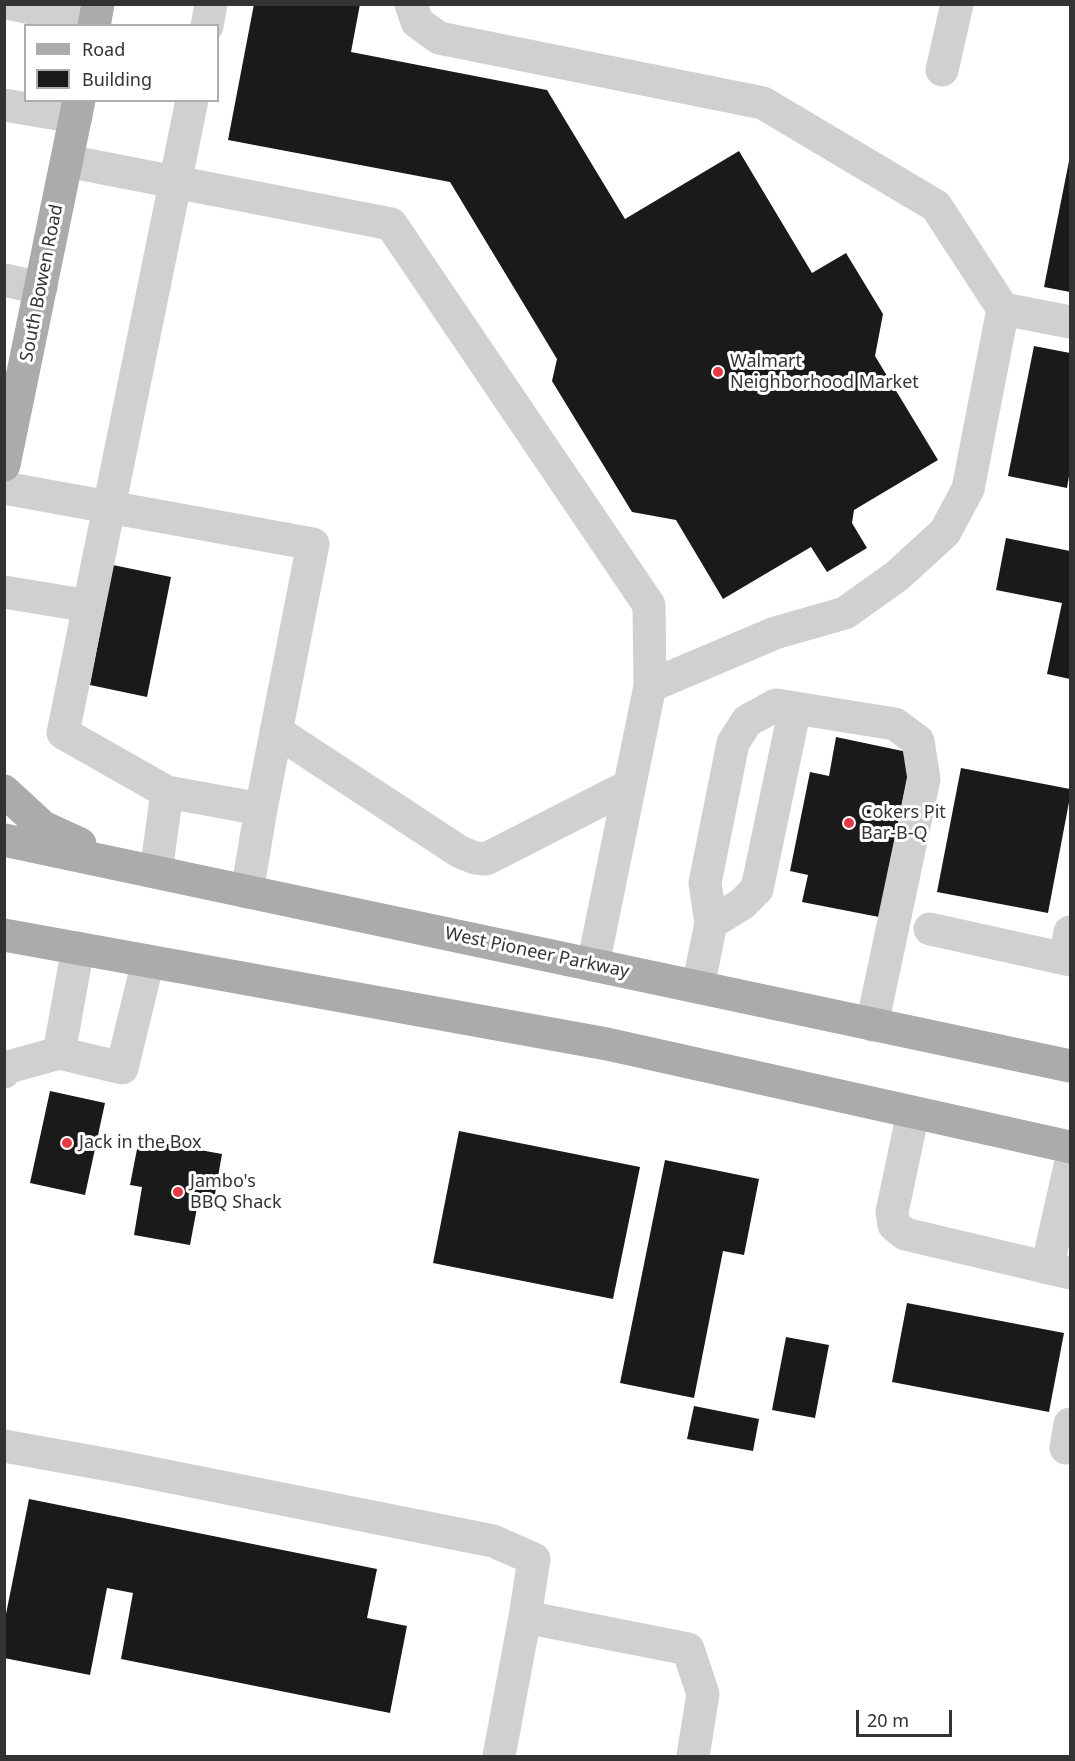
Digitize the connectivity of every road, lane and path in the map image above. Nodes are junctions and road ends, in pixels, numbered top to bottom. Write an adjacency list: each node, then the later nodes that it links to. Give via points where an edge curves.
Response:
1 (12, 4): 5 (street)
2 (211, 4): 6 (street)
3 (411, 4): 15 (street, via 417,22 439,38 762,103 936,206)
4 (957, 4): 7 (street)
5 (96, 17)
6 (207, 24)
7 (942, 70)
8 (192, 102): 12 (street)
9 (4, 105): 10 (street)
10 (77, 109): 11 (main road, South Bowen Road)
11 (67, 161): 12 (street); 14 (main road, South Bowen Road)
12 (176, 182): 20 (street); 23 (street, via 391,224 649,605)
13 (4, 280): 14 (street)
14 (41, 288): 17 (main road, South Bowen Road)
15 (1003, 309): 16 (street); 23 (street, via 968,489 945,532 897,576 845,614 775,633)
16 (1071, 322)
17 (14, 372): 18 (main road, South Bowen Road)
18 (4, 465)
19 (4, 489): 20 (street)
20 (110, 508): 22 (street); 25 (street, via 313,544)
21 (4, 592): 22 (street)
22 (89, 606): 28 (street, via 63,734)
23 (650, 686): 26 (street)
24 (795, 708): 33 (street, via 757,889 742,904); 33 (street, via 776,705 747,721 733,743 705,883); 41 (street, via 895,724 918,741 924,779)
25 (276, 731): 26 (street, via 460,852 475,858 486,859); 29 (street)
26 (629, 786): 39 (street)
27 (4, 791): 31 (main road, via 43,827)
28 (168, 792): 29 (street); 31 (street)
29 (261, 809): 32 (street)
30 (4, 840): 31 (main road, West Pioneer Parkway)
31 (140, 869): 32 (main road, West Pioneer Parkway)
32 (248, 892): 39 (main road, West Pioneer Parkway)
33 (711, 923): 40 (street)
34 (930, 928): 37 (street)
35 (4, 935): 36 (main road)
36 (78, 948): 38 (main road); 42 (street)
37 (1069, 950)
38 (148, 961): 42 (street, via 122,1068); 45 (main road, via 607,1044)
39 (593, 965): 40 (main road, West Pioneer Parkway)
40 (698, 987): 41 (main road, West Pioneer Parkway)
41 (872, 1024): 43 (main road, West Pioneer Parkway)
42 (59, 1053): 44 (street, via 5,1068)
43 (1071, 1066)
44 (4, 1072)
45 (913, 1113): 46 (main road); 48 (street, via 892,1212 894,1225 905,1234)
46 (1071, 1148)
47 (1071, 1166): 48 (street)
48 (1059, 1270)
49 (4, 1446): 50 (street, via 493,1541 534,1559)
50 (525, 1617): 51 (street); 52 (street, via 688,1648 703,1694)
51 (500, 1756)
52 (693, 1756)

